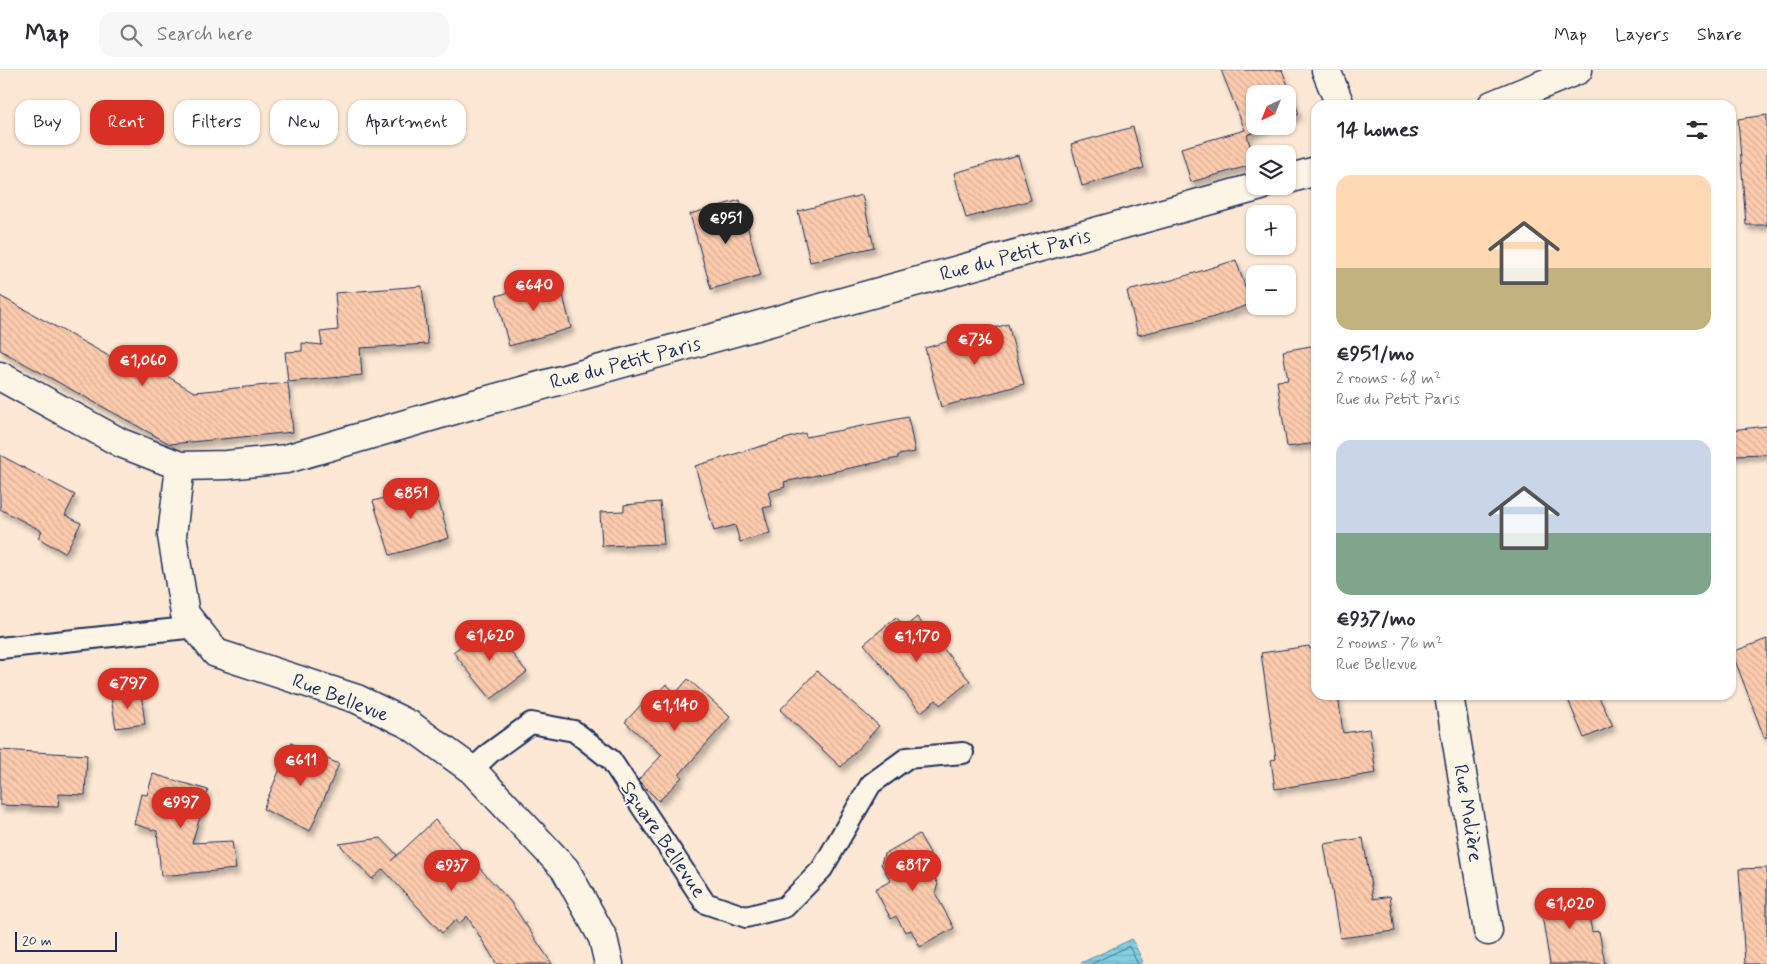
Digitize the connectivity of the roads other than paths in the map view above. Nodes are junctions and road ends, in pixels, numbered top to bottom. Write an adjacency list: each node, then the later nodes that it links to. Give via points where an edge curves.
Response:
1 (1326, 70): 3 (street)
2 (1578, 70): 4 (street)
3 (1338, 100)
4 (1504, 100)
5 (1311, 172): 6 (street)
6 (1296, 177)
7 (1246, 190): 9 (street, Rue du Petit Paris, via 286,459)
8 (0, 376): 9 (street, Rue du Petit Paris, via 121,443)
9 (180, 466): 10 (street, Rue Bellevue, via 172,536 185,614)
10 (196, 627): 11 (lane); 14 (street, Rue Bellevue, via 216,653 357,699 410,725)
11 (0, 648)
12 (1450, 700): 15 (street, Rue Molière)
13 (963, 753): 14 (lane, Square Bellevue, via 907,758 871,784 822,869 785,907 746,917 705,903 611,760 574,731 531,723)
14 (472, 770): 16 (street, Rue Bellevue, via 565,869 603,938)
15 (1488, 931)
16 (609, 964)

